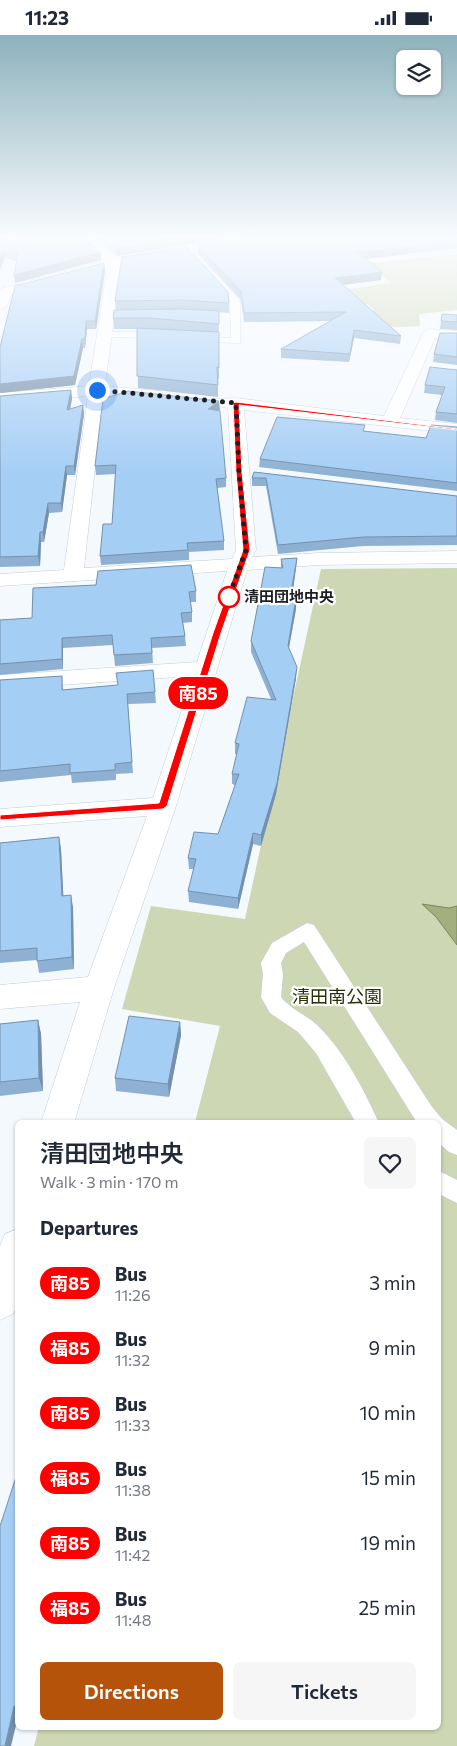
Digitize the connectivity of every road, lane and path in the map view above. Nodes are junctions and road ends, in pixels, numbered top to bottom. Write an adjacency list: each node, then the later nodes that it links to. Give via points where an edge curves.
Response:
1 (111, 317): 3 (street)
2 (232, 317): 6 (lane, via 236,341)
3 (103, 335): 5 (lane); 9 (street)
4 (457, 335): 7 (street, via 430,333)
5 (169, 336)
6 (186, 338)
7 (416, 367): 8 (street); 14 (street)
8 (432, 369)
9 (97, 390): 10 (street); 11 (street); 20 (street)
10 (0, 398)
11 (176, 398)
12 (206, 401): 13 (street)
13 (236, 403): 14 (street); 16 (street)
14 (390, 421): 15 (street)
15 (457, 429)
16 (239, 472): 17 (street); 19 (street, via 246,550)
17 (259, 474)
18 (457, 557): 19 (street)
19 (240, 564): 20 (street); 22 (street)
20 (74, 576): 21 (street)
21 (0, 580)
22 (206, 668): 23 (street); 24 (street)
23 (0, 682)
24 (163, 806): 25 (street); 26 (street)
25 (0, 818)
26 (99, 988): 27 (street); 28 (street)
27 (0, 997)
28 (57, 1120)
29 (366, 1120): 30 (lane, via 329,1056 305,1027 278,1009 271,996 275,975 271,963 279,948 307,931)
30 (430, 1120)
31 (441, 1130): 32 (lane)
32 (457, 1145)
33 (441, 1183): 34 (lane)
34 (457, 1192)
35 (15, 1255): 36 (street)
36 (0, 1301)

